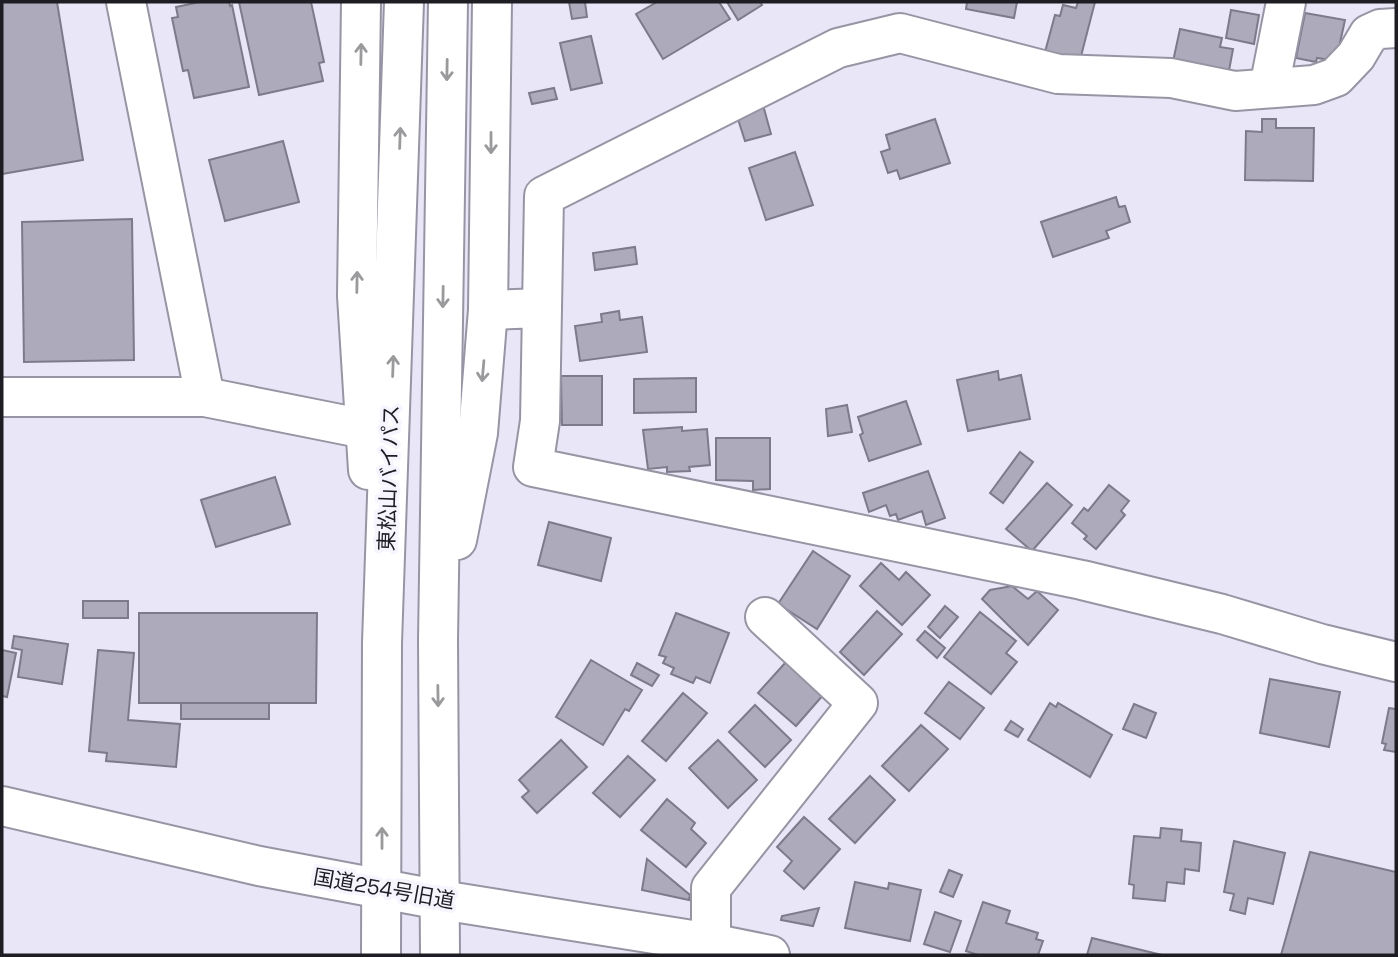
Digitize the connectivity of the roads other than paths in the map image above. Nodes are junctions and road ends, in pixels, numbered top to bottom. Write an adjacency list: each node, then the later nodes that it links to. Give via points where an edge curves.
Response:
1 (126, 2): 13 (main road)
2 (361, 2): 14 (main road, one-way to 2, via 357,296)
3 (404, 2): 17 (main road, 東松山バイパス, one-way to 3)
4 (449, 2): 16 (main road, one-way to 16)
5 (492, 2): 11 (main road, one-way to 11)
6 (1286, 2): 9 (main road)
7 (899, 18): 9 (main road, via 1058,74 1171,78 1235,91); 10 (main road, via 544,196)
8 (1396, 28): 9 (main road, via 1369,34 1336,77 1314,85)
9 (1269, 88)
10 (542, 308): 11 (main road); 18 (main road, via 540,421 533,467 1082,580)
11 (488, 310): 16 (main road, one-way to 16, via 478,433)
12 (2, 397): 13 (main road)
13 (205, 397): 14 (main road)
14 (365, 429): 17 (main road)
15 (765, 617): 22 (main road, via 858,703 710,888)
16 (438, 640): 21 (main road, one-way to 21)
17 (382, 643): 20 (main road, 東松山バイパス, one-way to 17)
18 (1396, 662)
19 (2, 806): 20 (main road, 国道254号旧道, via 259,866)
20 (382, 889): 21 (main road, 国道254号旧道); 23 (main road, 東松山バイパス)
21 (441, 900): 22 (main road, 国道254号旧道); 24 (main road)
22 (711, 943): 25 (main road, 国道254号旧道)
23 (381, 955)
24 (440, 955)
25 (770, 955)

